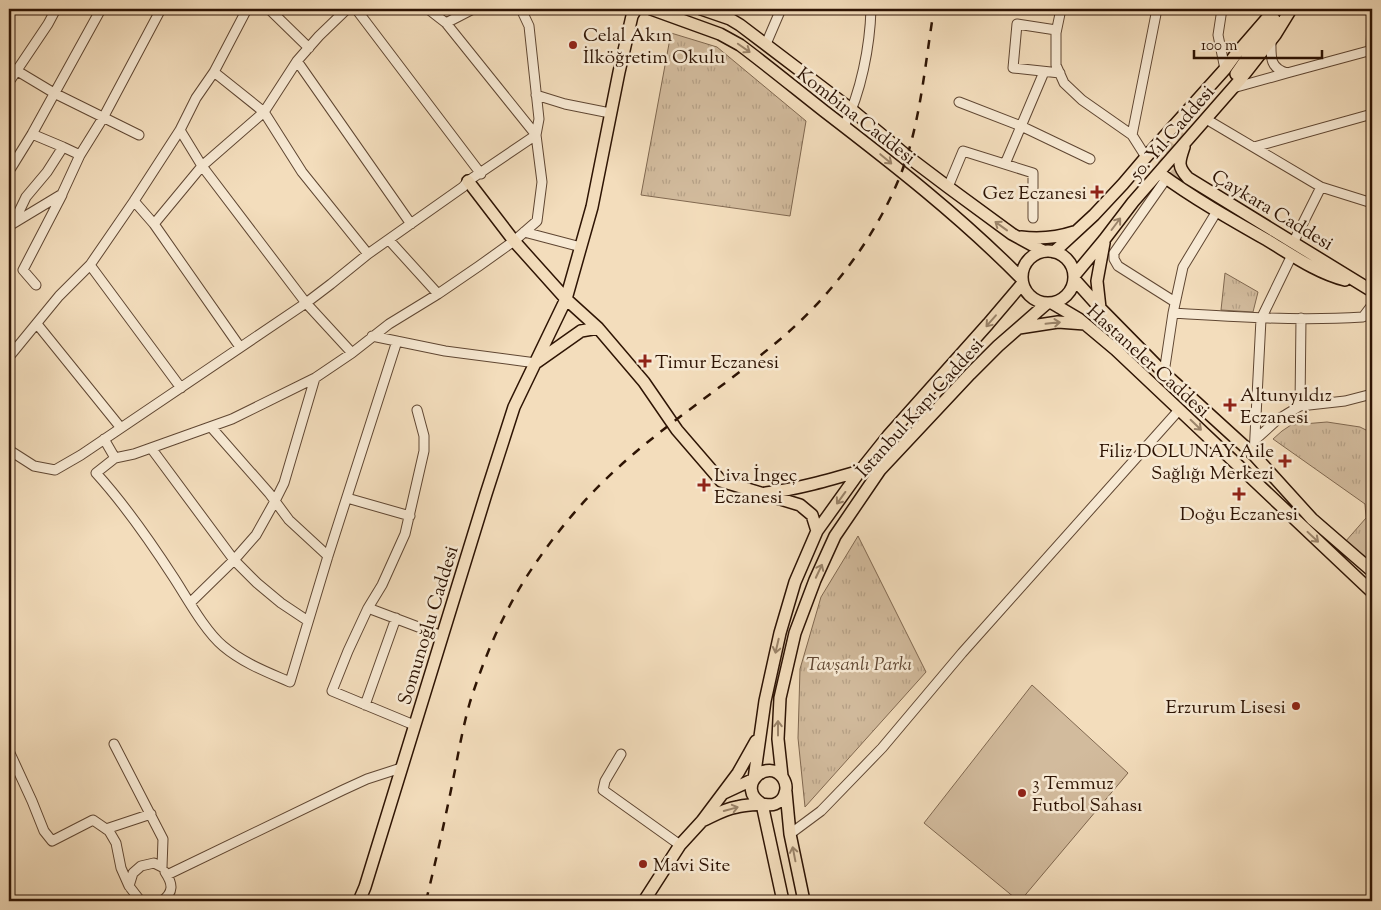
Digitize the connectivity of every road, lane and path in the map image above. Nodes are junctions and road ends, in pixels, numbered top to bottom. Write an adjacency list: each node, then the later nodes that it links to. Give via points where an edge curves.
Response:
1 (56, 9): 29 (street)
2 (101, 9): 37 (street)
3 (161, 9): 44 (street)
4 (247, 9): 31 (street)
5 (270, 9): 26 (street)
6 (347, 9): 26 (street)
7 (356, 9): 62 (street)
8 (428, 9): 22 (street)
9 (473, 9): 22 (street)
10 (521, 9): 38 (street, via 529,26)
11 (651, 9): 46 (main road, Kombina Caddesi, one-way to 46, via 720,34 740,45)
12 (701, 9): 25 (main road, Kombina Caddesi, via 730,19)
13 (780, 9): 25 (street)
14 (871, 9): 40 (street, via 871,30)
15 (1061, 9): 23 (street)
16 (1157, 9): 52 (street)
17 (1222, 9): 30 (street, via 1218,35)
18 (1277, 9): 30 (main road, 50. Yıl Caddesi); 53 (main road, via 1273,21 1234,77)
19 (1291, 9): 24 (main road, 50. Yıl Caddesi)
20 (632, 11): 42 (main road, Somunoğlu Caddesi)
21 (1372, 20): 27 (street)
22 (446, 23): 51 (street)
23 (1056, 30): 32 (street, via 1017,24 1013,68); 34 (street, via 1056,66)
24 (1271, 40): 33 (street, via 1272,61 1279,70); 36 (main road, 50. Yıl Caddesi)
25 (766, 44): 40 (main road, Kombina Caddesi)
26 (309, 48): 28 (street)
27 (1372, 52): 33 (street)
28 (297, 61): 41 (street); 74 (street)
29 (13, 68): 35 (street); 37 (street)
30 (1225, 69): 57 (main road, 50. Yıl Caddesi)
31 (214, 72): 41 (street); 48 (street)
32 (1044, 72): 34 (street); 47 (street)
33 (1287, 72): 36 (street)
34 (1060, 73): 52 (street, via 1064,83 1082,100)
35 (9, 82)
36 (1233, 88): 45 (main road, 50. Yıl Caddesi)
37 (54, 93): 44 (street); 49 (street)
38 (536, 95): 42 (street); 51 (street)
39 (959, 102): 47 (street)
40 (852, 110): 46 (street); 65 (main road, Kombina Caddesi)
41 (264, 112): 60 (street); 84 (street, via 302,172)
42 (610, 113): 81 (main road, Somunoğlu Caddesi)
43 (1372, 114): 55 (street)
44 (104, 118): 50 (street); 56 (street)
45 (1206, 119): 53 (main road, 50. Yıl Caddesi); 55 (street)
46 (844, 126): 88 (main road, Kombina Caddesi, one-way to 88, via 966,225)
47 (1021, 126): 58 (street); 59 (street)
48 (180, 130): 60 (street); 68 (street)
49 (32, 134): 54 (street); 61 (street)
50 (139, 135)
51 (536, 135): 62 (street); 75 (street, via 542,182 537,220)
52 (1132, 135): 57 (street)
53 (1184, 138): 63 (main road, 50. Yıl Caddesi); 82 (main road, Çaykara Caddesi, via 1180,159 1182,172)
54 (63, 147): 56 (street); 72 (street, via 26,197)
55 (1254, 147): 66 (street)
56 (80, 156): 67 (street)
57 (1146, 157): 76 (main road, 50. Yıl Caddesi)
58 (1090, 159)
59 (1005, 164): 65 (street, via 963,151); 71 (street, via 1033,173)
60 (202, 166): 73 (street); 95 (street)
61 (9, 167)
62 (481, 174): 64 (street)
63 (1168, 177): 70 (main road); 79 (main road, 50. Yıl Caddesi, one-way to 63, via 1133,202); 87 (main road, Çaykara Caddesi); 94 (street, via 1114,253 1114,259 1118,266)
64 (468, 181): 74 (street); 80 (main road)
65 (948, 187): 77 (main road, Kombina Caddesi, one-way to 65)
66 (1321, 187): 69 (street); 82 (street)
67 (62, 194): 72 (street); 89 (street, via 23,270)
68 (134, 201): 73 (street); 85 (street)
69 (1372, 203)
70 (1217, 211): 82 (main road); 94 (street, via 1184,267)
71 (1034, 218)
72 (12, 224)
73 (154, 224): 108 (street)
74 (411, 224): 78 (street)
75 (524, 232): 80 (street); 81 (street)
76 (1076, 232): 77 (main road, via 1042,238); 83 (main road, 50. Yıl Caddesi)
77 (1016, 236): 83 (main road, Kombina Caddesi)
78 (390, 240): 84 (street); 91 (street)
79 (1104, 240): 86 (main road, 50. Yıl Caddesi); 98 (main road, via 1097,281)
80 (514, 241): 91 (street); 92 (main road)
81 (581, 246): 92 (main road, Somunoğlu Caddesi)
82 (1293, 249): 87 (main road, via 1332,277); 90 (main road, Çaykara Caddesi, via 1311,253); 101 (street)
83 (1048, 251): 86 (main road, via 1060,254 1070,262); 88 (main road, via 1027,261)
84 (368, 254): 95 (street)
85 (90, 265): 102 (street); 114 (street)
86 (1074, 278): 96 (main road, via 1066,297); 98 (main road, Hastaneler Caddesi)
87 (1345, 280): 93 (main road, Çaykara Caddesi)
88 (1022, 281): 96 (main road, via 1033,300); 127 (main road, one-way to 127)
89 (36, 285)
90 (1372, 291)
91 (438, 294): 106 (street)
92 (566, 299): 104 (main road); 111 (main road, Somunoğlu Caddesi)
93 (1372, 299)
94 (1175, 302): 99 (street)
95 (306, 303): 108 (street); 109 (street)
96 (1049, 304): 103 (main road, Hastaneler Caddesi); 105 (main road, İstanbul Kapı Caddesi)
97 (1372, 306): 100 (street, via 1363,317)
98 (1100, 308): 112 (main road, Hastaneler Caddesi)
99 (1173, 313): 101 (street); 112 (street)
100 (1301, 318): 101 (street); 116 (street)
101 (1261, 319): 122 (street)
102 (37, 324): 110 (street); 120 (street)
103 (1086, 324): 105 (main road, one-way to 103, via 1058,322); 118 (main road, Hastaneler Caddesi)
104 (598, 328): 111 (main road, via 581,330); 128 (main road, via 721,481)
105 (1019, 328): 149 (main road, İstanbul Kapı Caddesi, one-way to 105, via 778,739 780,698 795,633 835,536 880,470 970,374)
106 (372, 336): 107 (street); 109 (street)
107 (397, 341): 111 (street); 129 (street)
108 (240, 347): 114 (street)
109 (352, 353): 113 (street)
110 (9, 357)
111 (536, 363): 141 (main road, Somunoğlu Caddesi, via 514,407)
112 (1164, 373): 125 (main road, Hastaneler Caddesi)
113 (315, 378): 119 (street); 130 (street, via 284,483)
114 (181, 388): 120 (street)
115 (1372, 394): 116 (street)
116 (1300, 406): 122 (street, via 1277,420)
117 (418, 410): 131 (street, via 424,450)
118 (1180, 410): 136 (main road, Hastaneler Caddesi, one-way to 136); 157 (street, via 962,653 882,748 821,811)
119 (212, 427): 123 (street); 130 (street)
120 (121, 428): 121 (street)
121 (104, 439): 124 (street, via 55,470 34,466); 126 (street)
122 (1255, 440): 125 (street)
123 (151, 448): 126 (street); 134 (street)
124 (9, 450)
125 (1254, 455): 135 (main road, Hastaneler Caddesi, via 1312,519)
126 (115, 458): 137 (street, via 96,474 149,540)
127 (860, 471): 128 (main road); 132 (main road, one-way to 132)
128 (760, 494): 132 (main road, via 800,505 812,515)
129 (347, 498): 131 (street); 133 (street)
130 (275, 501): 133 (street, via 289,520); 134 (street, via 256,535)
131 (410, 516): 138 (street, via 382,585)
132 (817, 531): 144 (main road, one-way to 144, via 795,582 780,633)
133 (328, 556): 140 (street)
134 (234, 560): 137 (street); 140 (street, via 281,603)
135 (1372, 571)
136 (1372, 592)
137 (190, 604): 140 (street, via 222,645 240,659 290,682)
138 (368, 608): 139 (street); 142 (street, via 332,691)
139 (396, 618): 141 (street); 142 (street)
140 (308, 621)
141 (442, 636): 143 (main road, Somunoğlu Caddesi)
142 (365, 705): 143 (street)
143 (414, 725): 148 (main road, Somunoğlu Caddesi)
144 (760, 731): 150 (main road); 152 (main road, via 744,764)
145 (114, 744): 154 (street)
146 (9, 751): 156 (street, via 44,832 52,842 93,820)
147 (621, 754): 158 (street, via 605,781 604,790)
148 (401, 768): 160 (street, via 367,779); 164 (main road, Somunoğlu Caddesi)
149 (782, 776): 150 (main road, via 767,770); 151 (main road)
150 (754, 779): 152 (main road); 153 (main road, via 751,791)
151 (786, 792): 153 (main road, via 774,804); 157 (main road)
152 (724, 793): 155 (main road)
153 (762, 804): 155 (main road, one-way to 153, via 737,807); 166 (main road)
154 (151, 814): 156 (street); 159 (street, via 164,838)
155 (702, 821): 158 (main road)
156 (106, 829): 161 (street, via 116,843)
157 (790, 834): 167 (main road, one-way to 157)
158 (680, 845): 165 (main road)
159 (162, 867): 160 (street); 161 (street, via 154,863 141,866 133,873)
160 (167, 875): 163 (street, via 172,889)
161 (129, 886): 162 (street, via 139,899)
162 (147, 901)
163 (162, 901)
164 (359, 901)
165 (644, 901)
166 (783, 901)
167 (804, 901)

